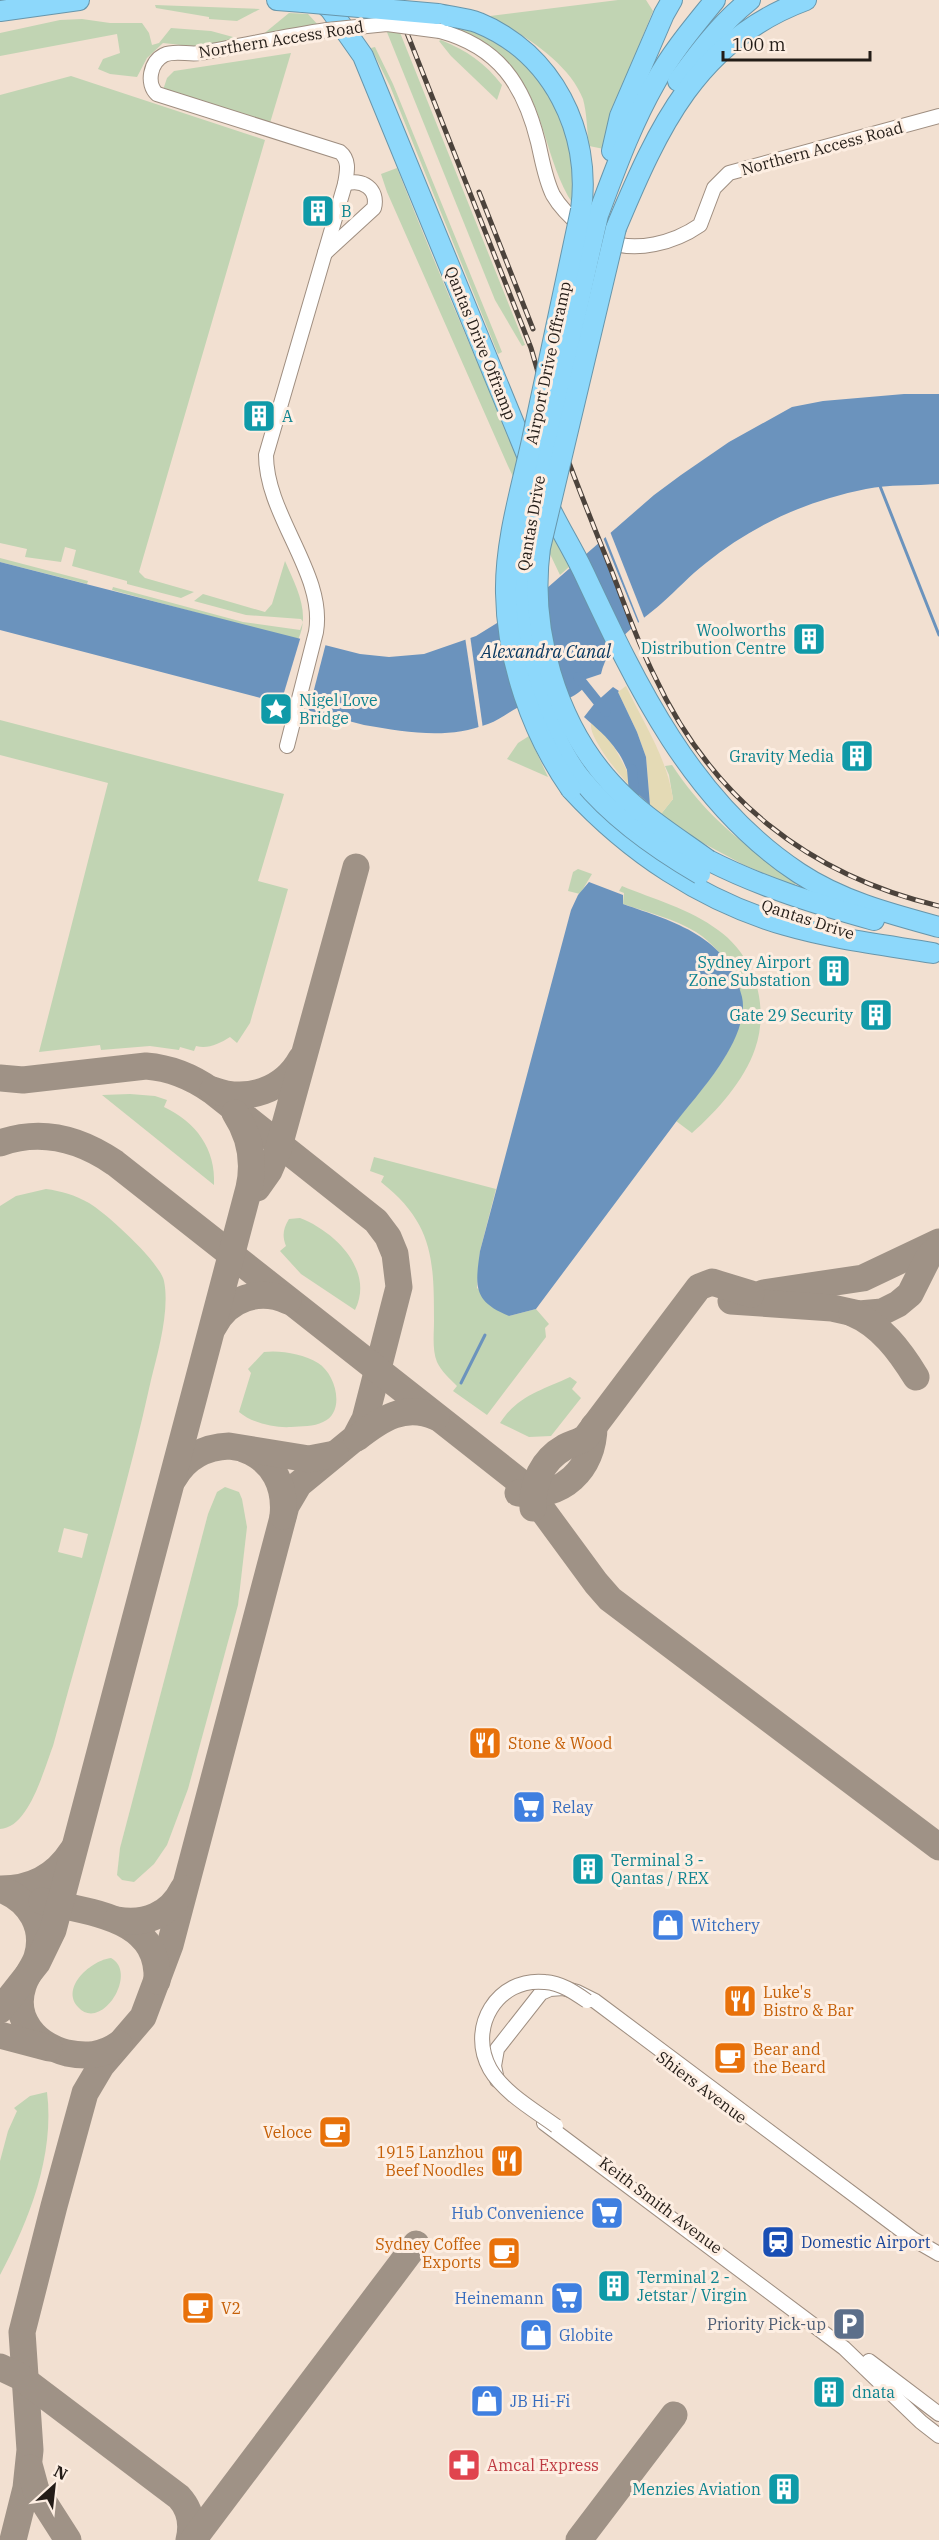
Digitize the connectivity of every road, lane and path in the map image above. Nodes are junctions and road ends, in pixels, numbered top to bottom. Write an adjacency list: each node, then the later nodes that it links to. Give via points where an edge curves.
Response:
1 (79, 0): 9 (highway)
2 (277, 0): 8 (highway)
3 (375, 0): 8 (highway, bridge)
4 (672, 0): 13 (highway, via 620,116)
5 (715, 0): 13 (highway, via 656,81)
6 (750, 0): 14 (highway, via 705,43 673,88 634,169)
7 (806, 0): 14 (highway, via 753,25 704,69 675,104 644,162)
8 (312, 1): 10 (highway, Airport Drive Offramp, bridge); 18 (highway, Qantas Drive Offramp, via 330,9 363,56 554,517 627,666 663,728 696,776 729,814 801,875 856,902)
9 (0, 11)
10 (439, 23): 11 (street, Northern Access Road, via 483,50 513,78 532,116 552,193 562,209 583,228 619,246 659,243 690,232 700,225 714,188 729,173); 12 (street, Northern Access Road, bridge, via 327,30 197,54 164,55 153,65 151,86 157,94 340,152 348,170); 13 (highway, Airport Drive Offramp, via 477,22 527,51 548,76 566,104 577,138)
11 (939, 116)
12 (345, 184): 15 (street, Northern Access Road); 15 (street, via 356,181 368,186 375,198 374,208)
13 (590, 212): 17 (highway, Airport Drive Offramp, bridge, via 514,523 507,568 507,612 532,718 558,770 578,797 636,850)
14 (616, 228): 17 (highway, Qantas Drive, bridge, via 540,548 537,573 541,626 564,707 590,757 611,784 656,824)
15 (322, 257): 16 (street, Northern Access Road, via 266,455 270,489 315,598 318,618)
16 (287, 746)
17 (701, 874): 19 (highway, Qantas Drive, via 744,879); 19 (highway, Airport Drive Offramp, via 741,909 784,925)
18 (939, 927)
19 (937, 949)
20 (483, 2049): 23 (street, Shiers Avenue, bridge, via 484,2019 501,1996 529,1983 562,1986); 24 (street, Keith Smith Avenue, bridge, via 495,2076 516,2096)
21 (508, 2095): 22 (street, Shiers Avenue, via 495,2074 495,2056 502,2043 538,1995 550,1989 577,1992 595,2001 906,2234); 25 (street, Keith Smith Avenue, via 844,2348)
22 (939, 2254)
23 (939, 2265)
24 (939, 2414)
25 (939, 2436)

